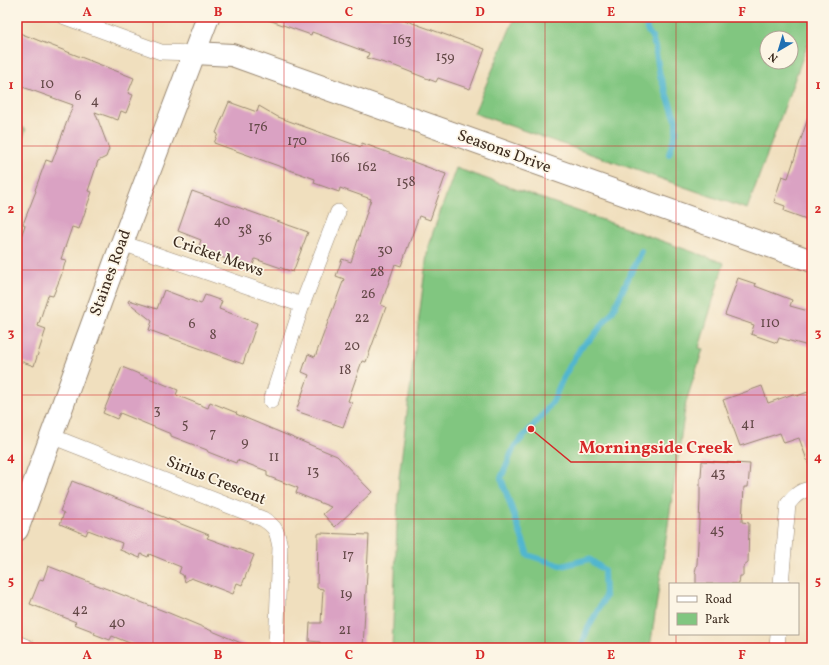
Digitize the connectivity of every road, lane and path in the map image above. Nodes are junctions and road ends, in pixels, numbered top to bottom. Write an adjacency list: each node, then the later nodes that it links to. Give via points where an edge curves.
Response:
1 (65, 17): 3 (street, via 161,52)
2 (208, 17): 3 (street, Staines Road)
3 (195, 53): 5 (street, Staines Road); 6 (street, Seasons Drive, via 232,55)
4 (338, 212): 7 (street)
5 (122, 243): 7 (street, Cricket Mews); 9 (street, Staines Road)
6 (812, 261)
7 (302, 305): 8 (street)
8 (271, 401)
9 (52, 436): 11 (street, Staines Road); 16 (street, Sirius Crescent, via 263,518 272,524 278,533 280,547)
10 (812, 489): 12 (street, via 796,494 788,504)
11 (17, 530)
12 (782, 583)
13 (778, 635): 17 (street)
14 (17, 643): 15 (street)
15 (28, 648)
16 (276, 648)
17 (777, 648)

